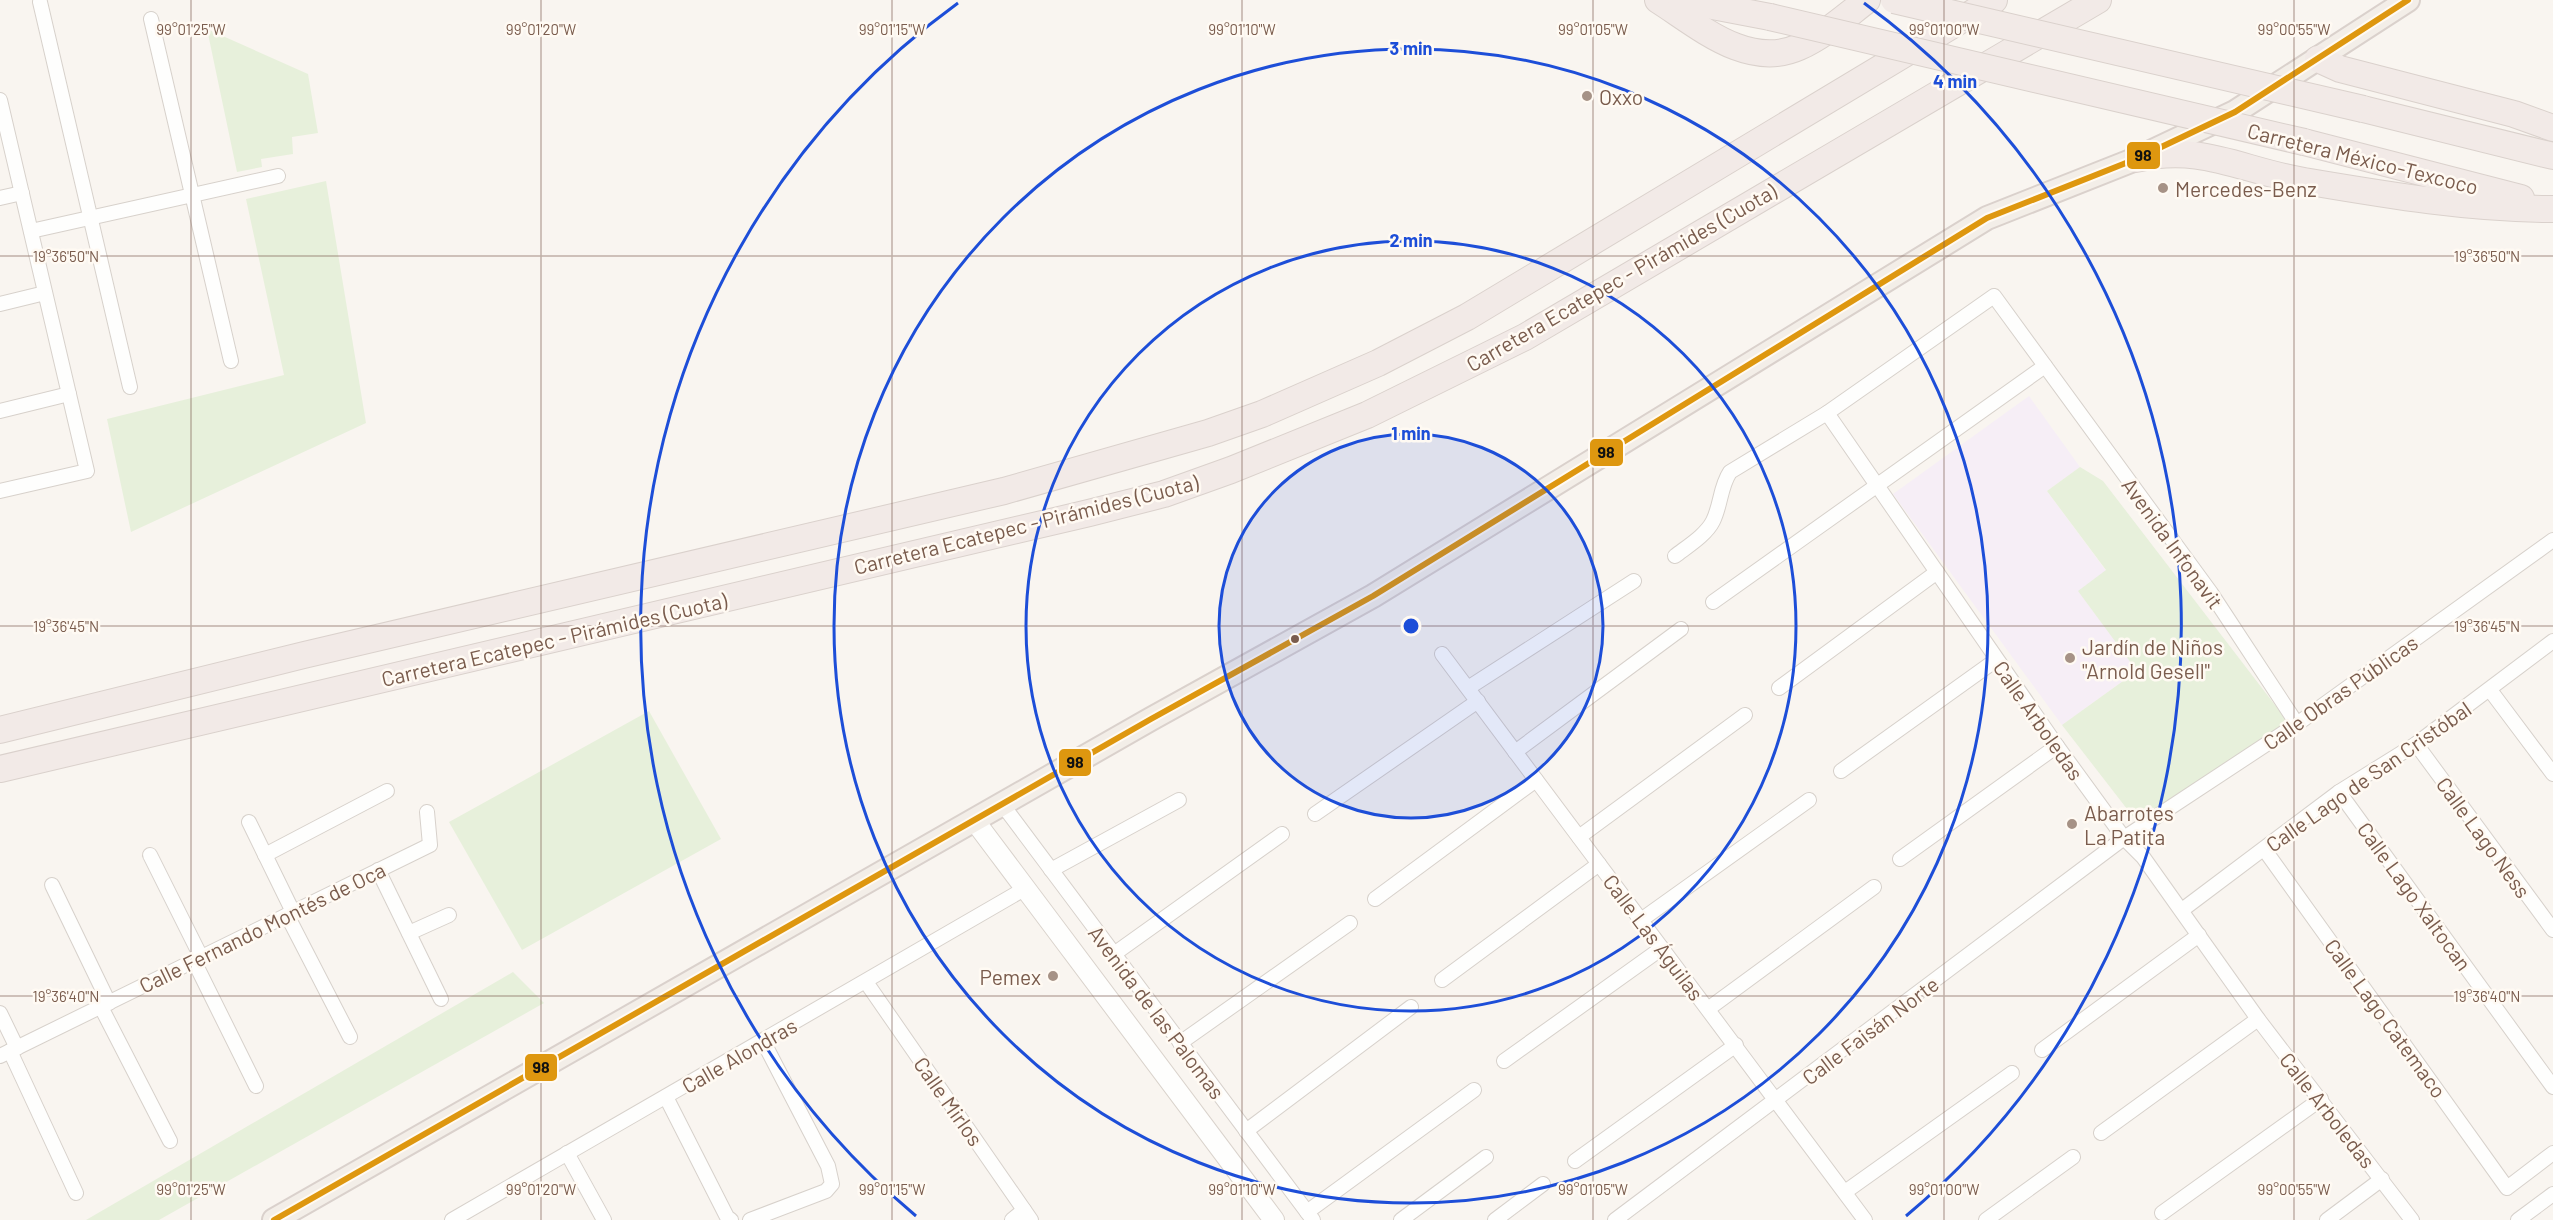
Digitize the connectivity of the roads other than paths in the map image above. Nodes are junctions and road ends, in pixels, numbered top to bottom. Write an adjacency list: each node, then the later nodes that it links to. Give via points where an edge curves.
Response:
1 (1658, 0): 3 (highway, via 1731,45 1761,54 1782,53 1800,46)
2 (1681, 0): 19 (highway, Carretera México-Texcoco, bridge, via 1770,17 2304,142)
3 (1867, 0)
4 (1894, 0): 13 (highway, bridge)
5 (1994, 0): 47 (highway, Carretera Ecatepec - Pirámides (Cuota), via 1467,317 1378,363 1262,414 1004,490)
6 (2098, 0): 51 (highway, Carretera Ecatepec - Pirámides (Cuota), via 1526,337 1367,415 1231,470 1164,494 1089,513)
7 (2408, 0): 10 (main road)
8 (40, 2): 20 (street)
9 (151, 19): 17 (street)
10 (2318, 59): 12 (highway, via 2340,69 2514,114); 14 (main road, via 2235,112)
11 (0, 100): 16 (street)
12 (2553, 128)
13 (2553, 156)
14 (2136, 159): 19 (highway, via 2168,153 2201,154 2303,181 2426,201 2483,207); 59 (main road, via 1987,218 1372,596)
15 (278, 177): 17 (street)
16 (22, 193): 18 (street); 21 (street)
17 (191, 196): 20 (street); 24 (street)
18 (0, 198)
19 (2553, 207)
20 (91, 218): 21 (street); 26 (street)
21 (31, 231): 22 (street)
22 (45, 293): 23 (street); 27 (street)
23 (0, 304)
24 (231, 361)
25 (2045, 366): 29 (street, Avenida Infonavit, via 1994,296); 30 (street); 46 (street, Avenida Infonavit, via 2211,593)
26 (130, 387)
27 (69, 394): 28 (street); 31 (street, via 87,471)
28 (0, 411)
29 (1827, 413): 30 (street, Calle Arboledas); 33 (street, via 1730,472 1706,531)
30 (1877, 486): 34 (street, Calle Arboledas); 36 (street)
31 (0, 491)
32 (2553, 540): 46 (street, Calle Obras Públicas)
33 (1675, 556)
34 (1937, 572): 40 (street, Calle Arboledas); 42 (street)
35 (1634, 581): 41 (street)
36 (1713, 602)
37 (1681, 629): 50 (street)
38 (2553, 641): 43 (street, Calle Lago de San Cristóbal)
39 (1442, 654): 41 (street, Calle Las Águilas)
40 (1996, 660): 49 (street, Calle Arboledas); 52 (street)
41 (1468, 688): 44 (street, Calle Las Águilas)
42 (1779, 688)
43 (2490, 690): 48 (street, Calle Lago de San Cristóbal); 53 (street)
44 (1478, 701): 50 (street, Calle Las Águilas); 61 (street)
45 (1745, 715): 65 (street)
46 (2297, 724): 66 (street, Calle Obras Públicas)
47 (0, 730)
48 (2416, 744): 56 (street, Calle Lago de San Cristóbal); 83 (street, Calle Lago Ness)
49 (2056, 746): 66 (street, Calle Arboledas); 70 (street)
50 (1515, 752): 54 (street, Calle Las Águilas)
51 (0, 769)
52 (1841, 771)
53 (2553, 774)
54 (1536, 780): 65 (street, Calle Las Águilas); 77 (street)
55 (387, 792): 69 (street)
56 (2339, 792): 67 (street, Calle Lago de San Cristóbal); 106 (street, Calle Lago Xaltocan)
57 (1179, 800): 73 (street)
58 (1809, 800): 81 (street)
59 (1002, 804): 62 (main road); 73 (street, Avenida de las Palomas)
60 (427, 812): 72 (street, Calle Fernando Montés de Oca, via 430,845)
61 (1315, 814)
62 (974, 820): 76 (main road, Avenida de las Palomas); 128 (main road)
63 (249, 822): 69 (street)
64 (1282, 834): 87 (street)
65 (1579, 837): 71 (street, Calle Las Águilas)
66 (2124, 838): 78 (street, Calle Arboledas); 110 (street, Calle Faisán Norte)
67 (2264, 849): 78 (street, Calle Lago de San Cristóbal); 115 (street, Calle Lago Catemaco, via 2507,1188)
68 (150, 855): 88 (street)
69 (265, 855): 79 (street)
70 (1900, 859)
71 (1599, 864): 81 (street, Calle Las Águilas); 89 (street)
72 (378, 870): 79 (street, Calle Fernando Montés de Oca); 84 (street)
73 (1051, 870): 87 (street, Avenida de las Palomas)
74 (52, 885): 92 (street)
75 (1874, 887): 94 (street)
76 (1026, 888): 90 (street, Calle Alondras); 134 (main road, Avenida de las Palomas)
77 (1375, 899)
78 (2182, 910): 85 (street, Calle Arboledas)
79 (290, 914): 88 (street, Calle Fernando Montés de Oca); 97 (street)
80 (449, 915): 84 (street)
81 (1641, 920): 86 (street, Calle Las Águilas)
82 (1350, 923): 99 (street)
83 (2553, 930)
84 (409, 933): 91 (street)
85 (2199, 935): 96 (street, Calle Arboledas); 101 (street)
86 (1662, 948): 94 (street, Calle Las Águilas); 103 (street)
87 (1114, 954): 99 (street, Avenida de las Palomas)
88 (197, 959): 92 (street, Calle Fernando Montés de Oca); 105 (street)
89 (1442, 980)
90 (866, 982): 98 (street, Calle Alondras); 126 (street, Calle Mirlos)
91 (441, 999)
92 (105, 1005): 102 (street, Calle Fernando Montés de Oca); 113 (street)
93 (1411, 1007): 111 (street)
94 (1708, 1009): 100 (street, Calle Las Águilas)
95 (0, 1013): 102 (street)
96 (2258, 1019): 109 (street, Calle Arboledas); 112 (street)
97 (350, 1036)
98 (764, 1041): 108 (street, Calle Alondras); 132 (street, via 828,1166 832,1184 826,1191)
99 (1180, 1043): 111 (street, Avenida de las Palomas)
100 (1736, 1045): 110 (street, Calle Las Águilas); 118 (street)
101 (2042, 1050)
102 (9, 1052): 122 (street)
103 (1504, 1061)
104 (2012, 1073): 121 (street)
105 (256, 1086)
106 (2553, 1087)
107 (1474, 1090): 127 (street)
108 (666, 1097): 114 (street, Calle Alondras); 131 (street)
109 (2321, 1099): 119 (street, Calle Arboledas); 124 (street)
110 (1776, 1100): 121 (street, Calle Las Águilas); 137 (street, Calle Faisán Norte)
111 (1246, 1131): 127 (street, Avenida de las Palomas)
112 (2101, 1134)
113 (170, 1141)
114 (567, 1153): 125 (street, Calle Alondras); 130 (street)
115 (2553, 1153)
116 (1486, 1157): 135 (street)
117 (2073, 1157): 139 (street)
118 (1575, 1161)
119 (2382, 1179): 140 (street); 141 (street, Calle Arboledas)
120 (1543, 1184): 136 (street)
121 (1845, 1192): 138 (street, Calle Las Águilas)
122 (76, 1193)
123 (2553, 1194): 142 (street)
124 (2162, 1213)
125 (474, 1215): 129 (street, Calle Alondras)
126 (1028, 1215): 133 (street)
127 (1310, 1216)
128 (274, 1220)
129 (452, 1220)
130 (604, 1220)
131 (730, 1220)
132 (750, 1220)
133 (1012, 1220)
134 (1274, 1220)
135 (1401, 1220)
136 (1495, 1220)
137 (1615, 1220)
138 (1866, 1220)
139 (1986, 1220)
140 (2327, 1220)
141 (2412, 1220)
142 (2518, 1220)

